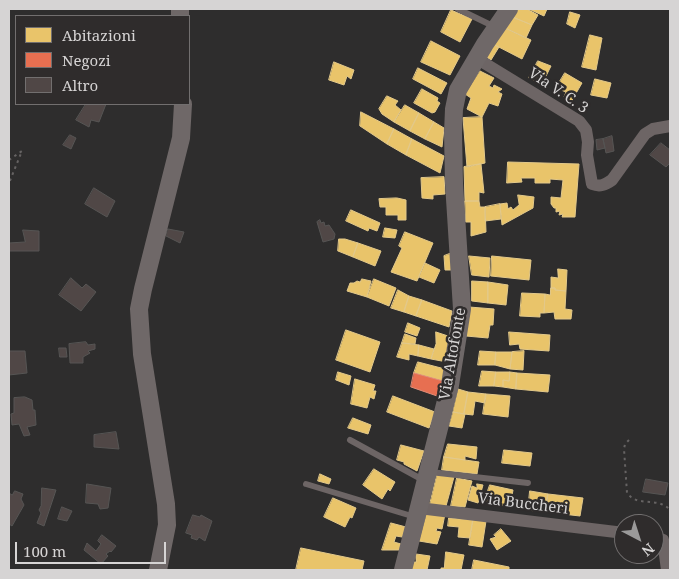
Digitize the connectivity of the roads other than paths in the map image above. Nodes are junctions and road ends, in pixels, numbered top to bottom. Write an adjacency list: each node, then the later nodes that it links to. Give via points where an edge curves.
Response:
1 (458, 9): 3 (lane)
2 (509, 9): 3 (main road, Via Altofonte)
3 (496, 28): 4 (main road, Via Altofonte)
4 (481, 51): 6 (street, Via V. C. 3, via 586,130 592,184 606,185 645,134); 8 (main road, Via Altofonte, via 458,90 454,109 454,183 462,309 450,385)
5 (184, 105): 14 (main road, via 181,138 140,309 142,354 166,504 167,525)
6 (670, 126)
7 (350, 440): 8 (lane)
8 (428, 477): 9 (lane); 11 (main road, Via Altofonte)
9 (528, 483)
10 (306, 484): 11 (lane)
11 (417, 513): 12 (street, Via Buccheri); 15 (main road, Via Altofonte)
12 (614, 531)
13 (664, 552): 16 (street)
14 (158, 570)
15 (403, 570)
16 (667, 570)

